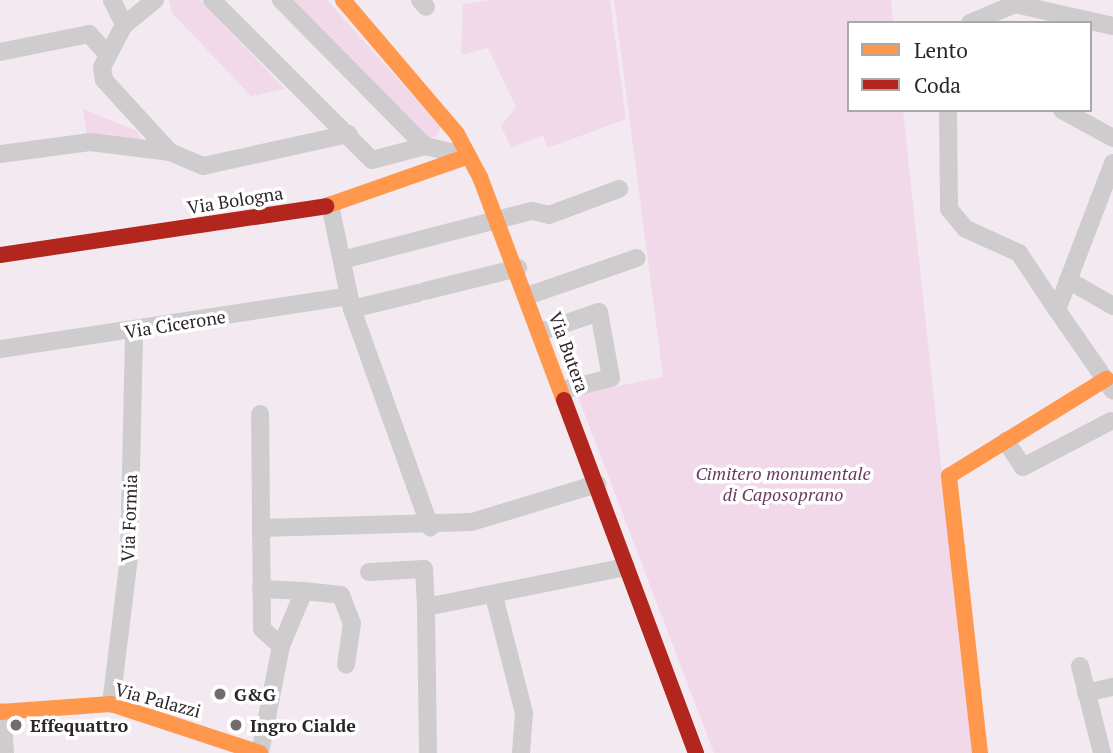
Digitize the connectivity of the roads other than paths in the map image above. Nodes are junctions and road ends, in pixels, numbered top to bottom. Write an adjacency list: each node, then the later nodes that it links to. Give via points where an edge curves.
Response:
1 (113, 0): 8 (street)
2 (155, 0): 8 (street)
3 (212, 0): 14 (street)
4 (281, 0): 16 (street)
5 (343, 0): 19 (street, Via Butera)
6 (1022, 4): 7 (street); 9 (street)
7 (975, 21)
8 (124, 25): 11 (street)
9 (1113, 26)
10 (0, 52): 11 (street, via 89,34)
11 (107, 53): 17 (street, via 104,80)
12 (948, 112): 32 (street, via 949,209 966,229 1019,253)
13 (1066, 112): 15 (street)
14 (349, 134): 16 (street, via 372,160); 17 (street, via 203,166)
15 (1113, 138)
16 (425, 146): 19 (street)
17 (170, 152): 18 (street, via 90,142)
18 (0, 154)
19 (469, 156): 22 (street, Via Bologna); 23 (street, Via Butera)
20 (1113, 163): 28 (street)
21 (619, 189): 23 (street, via 549,215 532,211)
22 (330, 205): 24 (street, Via Bologna); 26 (street)
23 (498, 220): 26 (street); 27 (street, Via Butera)
24 (0, 255)
25 (637, 258): 29 (street)
26 (342, 260): 30 (street)
27 (518, 268): 29 (street, Via Butera); 30 (street, Via Cicerone, via 421,292)
28 (1068, 280): 31 (street); 32 (street)
29 (527, 296): 34 (street, Via Butera)
30 (351, 302): 33 (street, Via Cicerone); 43 (street)
31 (1113, 306)
32 (1057, 310): 36 (street)
33 (134, 331): 35 (street, Via Cicerone); 55 (street, Via Formia, via 129,557)
34 (541, 332): 37 (street, Via Butera); 37 (street, via 599,312 611,378)
35 (0, 349)
36 (1110, 385): 40 (street)
37 (562, 390): 41 (street, Via Butera)
38 (260, 414): 42 (street)
39 (1111, 421): 40 (street, via 1023,467)
40 (1006, 441): 63 (street, via 949,476)
41 (597, 484): 43 (street, via 472,522); 44 (street, Via Butera)
42 (261, 527): 43 (street); 46 (street)
43 (430, 527)
44 (626, 567): 48 (street); 62 (street, Via Butera)
45 (369, 572): 49 (street, via 424,569)
46 (261, 589): 47 (street); 50 (street, via 262,629)
47 (304, 591): 50 (street); 51 (street, via 341,595 352,623)
48 (494, 596): 49 (street); 61 (street, via 524,713)
49 (426, 607): 60 (street)
50 (281, 646): 59 (street)
51 (346, 665)
52 (1080, 666): 54 (street)
53 (1113, 687): 54 (street)
54 (1086, 693): 64 (street)
55 (111, 704): 56 (street, Via Palazzi); 59 (street, Via Palazzi)
56 (1, 712): 58 (street)
57 (1113, 752): 64 (street)
58 (5, 753)
59 (260, 753)
60 (428, 753)
61 (521, 753)
62 (695, 753)
63 (980, 753)
64 (1101, 753)

